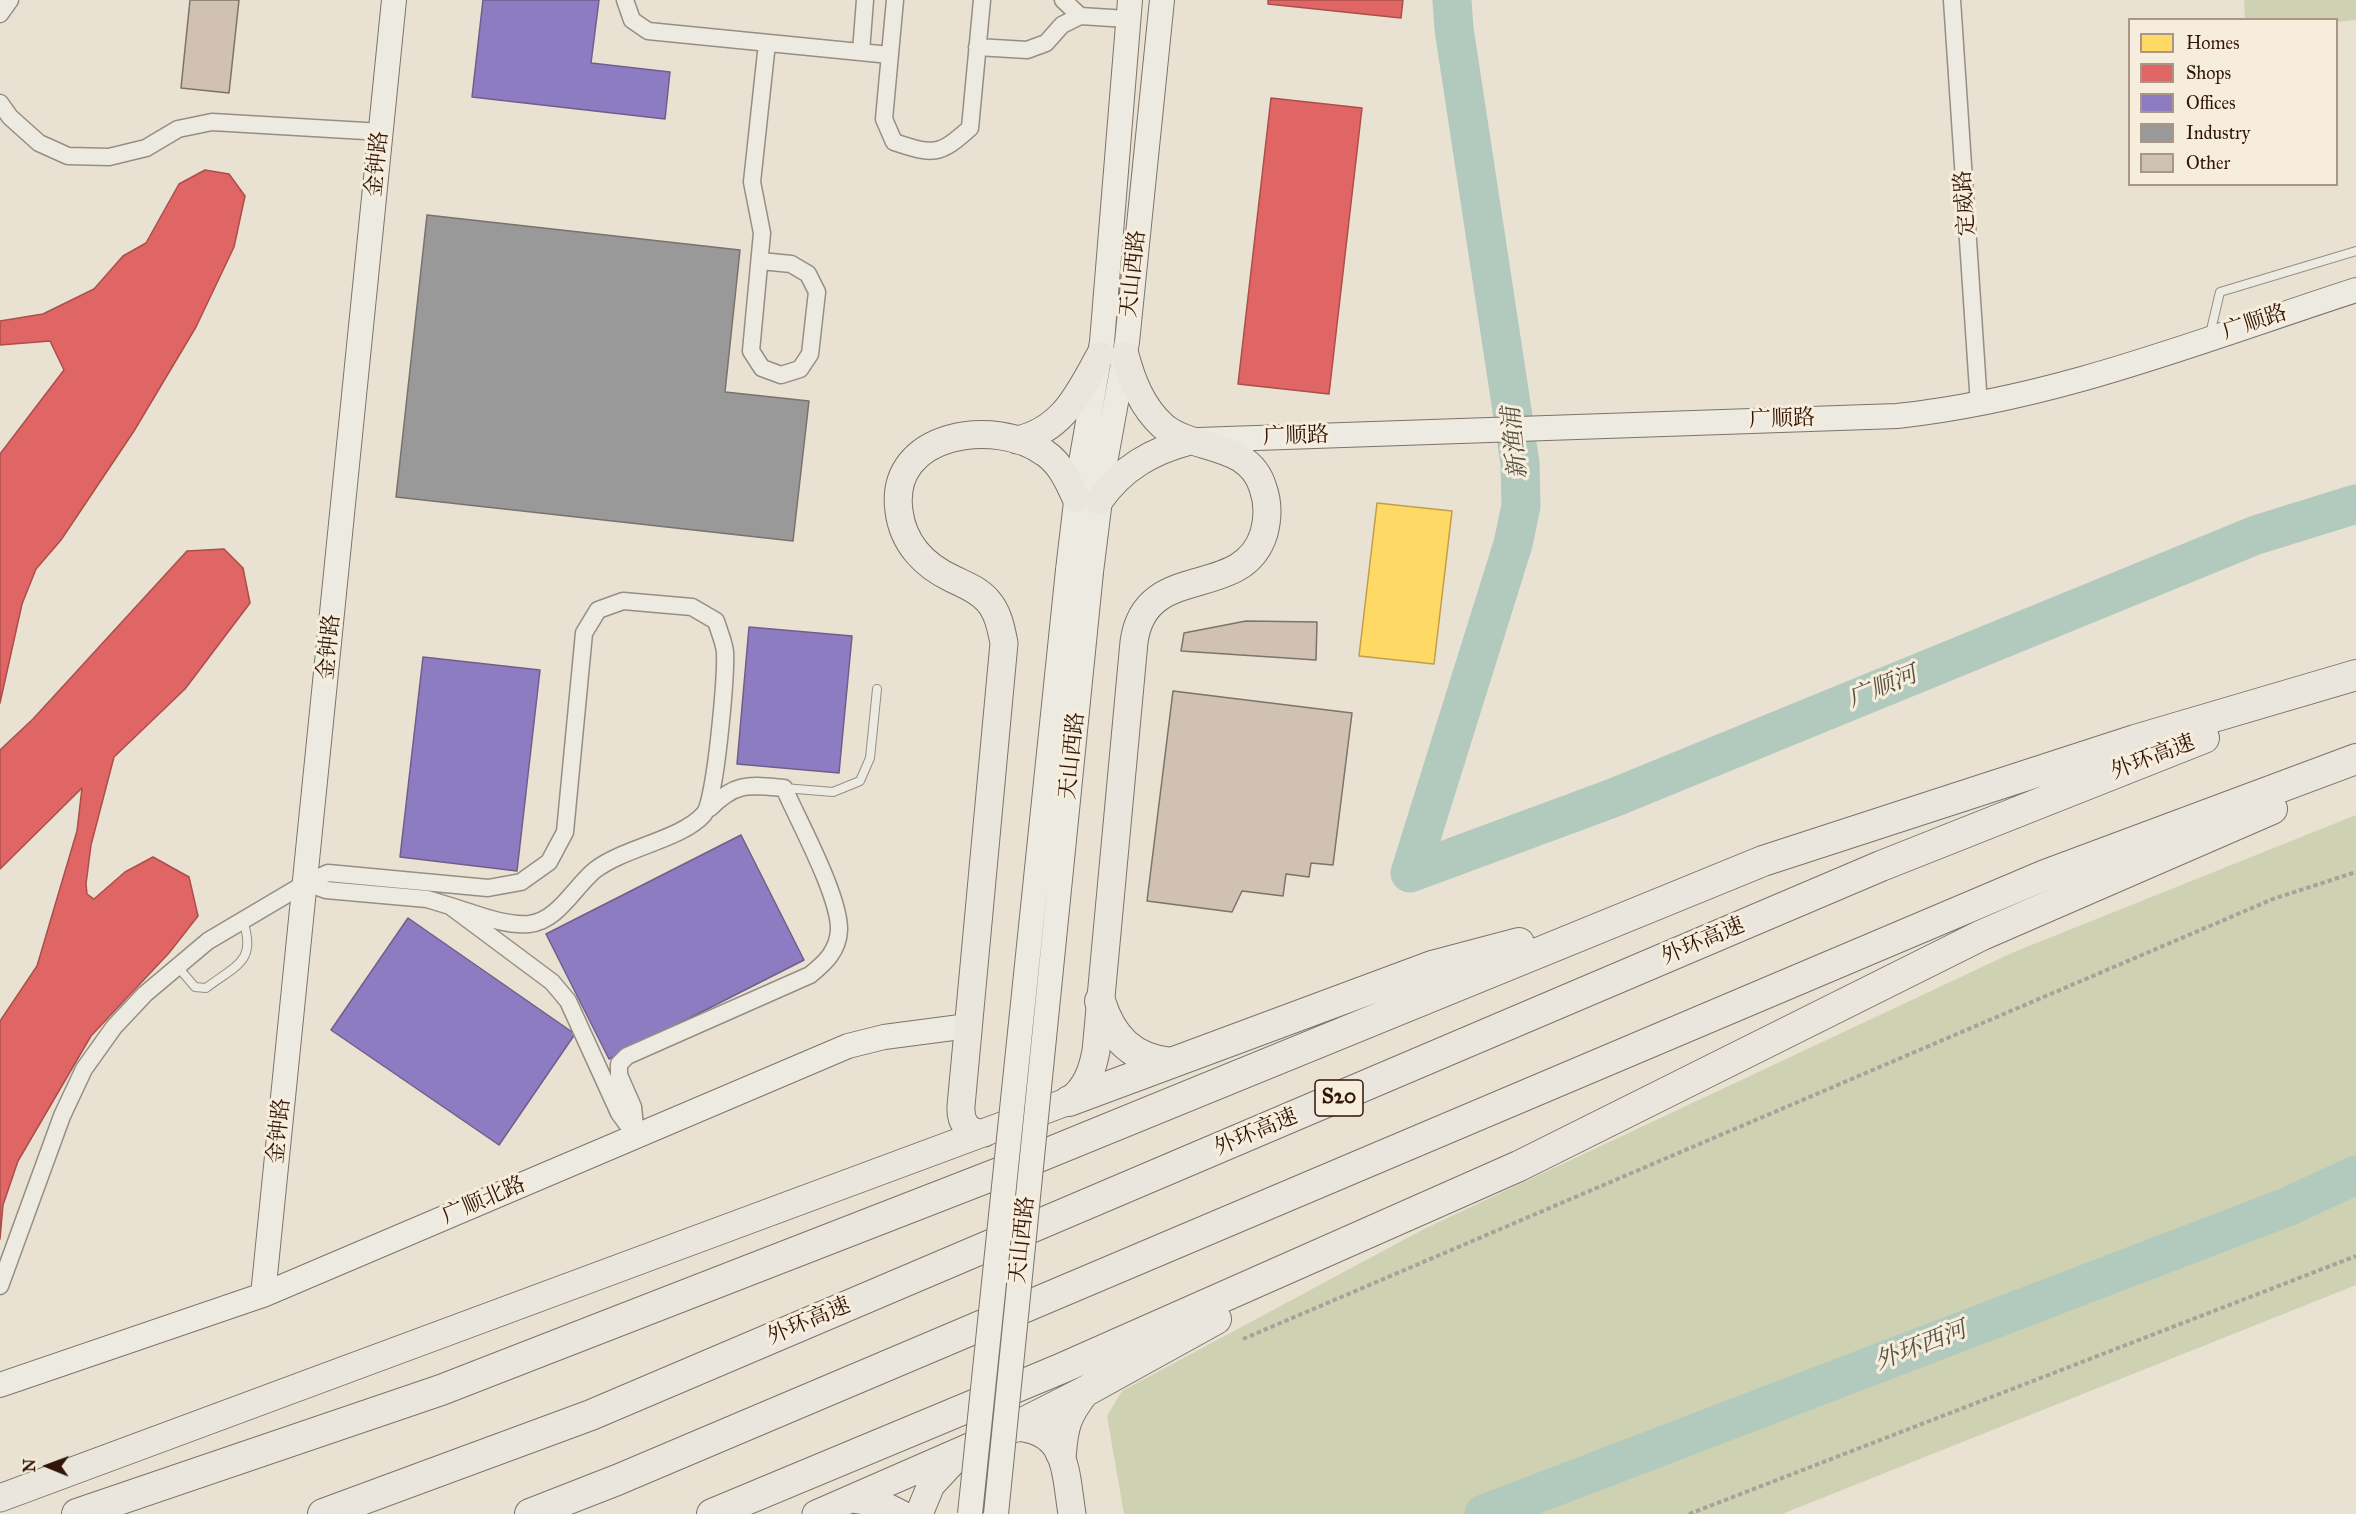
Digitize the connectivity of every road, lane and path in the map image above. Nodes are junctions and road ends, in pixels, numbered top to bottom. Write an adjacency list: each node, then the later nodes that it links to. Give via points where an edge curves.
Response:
1 (10, 0): 11 (street)
2 (394, 0): 18 (street, 金钟路)
3 (625, 0): 13 (street, via 632,20 648,31)
4 (866, 0): 15 (street)
5 (895, 0): 16 (street)
6 (982, 0): 14 (street)
7 (1063, 0): 12 (street)
8 (1162, 0): 23 (street, 天山西路)
9 (1952, 0): 24 (street, 定威路)
10 (1129, 10): 12 (street); 23 (street, 天山西路)
11 (0, 14)
12 (1080, 16): 14 (street, via 1062,25 1046,44 1027,50)
13 (767, 43): 15 (street); 20 (street, via 752,182 762,233)
14 (977, 46): 16 (street, via 970,128 947,149 920,151 894,142 884,119)
15 (861, 52): 16 (street)
16 (890, 55)
17 (0, 103): 18 (street, via 39,143 68,156 109,157 146,148 178,129 212,122)
18 (381, 132): 37 (street, 金钟路)
19 (2356, 251): 22 (lane, via 2220,292)
20 (761, 261): 20 (street, via 751,351 762,368 781,375 800,369 810,354 817,292 808,274 791,264)
21 (2356, 290): 22 (street, 广顺路)
22 (2210, 338): 24 (street, 广顺路, via 2080,380)
23 (1113, 355): 25 (main road, via 1060,420 1041,433); 26 (main road, via 1147,407 1165,427); 27 (street, 天山西路)
24 (1979, 405): 26 (street, 广顺路, via 1897,416)
25 (1017, 440): 27 (main road, via 1053,459); 43 (main road, via 968,435 933,443 910,467 899,494 901,524 915,551 937,572 987,599 997,616 1004,643)
26 (1190, 441): 27 (main road, via 1140,460); 42 (main road, via 1232,453 1251,466 1263,485 1267,517 1258,547 1242,565 1222,576 1169,591 1148,608 1138,625)
27 (1087, 499): 28 (street, 天山西路)
28 (1079, 571): 69 (street, 天山西路, bridge); 70 (street, 天山西路, bridge)
29 (2356, 675): 40 (highway, via 2135,740 1852,831 1763,861)
30 (2356, 683): 63 (highway, 外环高速 / S20, via 2026,807 591,1415)
31 (876, 689): 34 (lane, via 870,758 860,781 833,792)
32 (2356, 759): 64 (highway, via 2045,875)
33 (2356, 772): 50 (highway, via 1982,935 1519,1166)
34 (784, 788): 35 (street, via 746,785 726,792); 48 (street, via 834,902 839,932 830,959 810,975 627,1056 619,1064 619,1075 633,1107)
35 (705, 813): 37 (street, via 714,791 725,651 716,621 692,607 623,601 598,610 584,633 565,832 549,862 521,882 488,888 328,873); 38 (street, via 686,827 609,861 551,915 531,924 504,922)
36 (2356, 872): 54 (path, via 2273,899)
37 (306, 883): 38 (street, via 326,890 427,899); 39 (street); 53 (street, 金钟路)
38 (450, 906): 48 (street, via 552,982 568,1001 619,1113)
39 (243, 921): 41 (street, via 208,940); 41 (lane, via 249,951 241,962 206,988 195,987)
40 (1604, 924): 44 (highway, via 1432,966); 62 (highway, via 1009,1169 441,1390)
41 (177, 966): 52 (street, via 114,1027 84,1069 62,1116)
42 (1100, 1000): 44 (highway, via 1109,1024 1125,1045 1143,1058); 45 (main road, via 1090,1076)
43 (968, 1026): 46 (main road); 48 (street, 广顺北路, via 848,1046)
44 (1171, 1063): 45 (highway)
45 (1069, 1101): 47 (main road)
46 (961, 1106): 47 (main road, via 965,1126); 49 (main road, via 949,1132)
47 (984, 1132): 49 (main road)
48 (636, 1136): 53 (street, 广顺北路)
49 (928, 1153): 60 (main road)
50 (1339, 1247): 56 (highway); 65 (highway)
51 (2356, 1256): 72 (path)
52 (0, 1286)
53 (263, 1294): 55 (street, 广顺北路)
54 (1243, 1339)
55 (0, 1385)
56 (1084, 1392): 57 (highway); 59 (highway, via 1069,1412 1062,1432)
57 (1015, 1427): 58 (main road); 59 (main road, via 1033,1428 1050,1438)
58 (967, 1448): 61 (main road); 68 (main road, via 931,1485)
59 (1061, 1454): 71 (main road)
60 (0, 1498)
61 (852, 1499): 66 (main road); 67 (main road, via 879,1503)
62 (77, 1514)
63 (323, 1514)
64 (530, 1514)
65 (712, 1514)
66 (816, 1514)
67 (901, 1514)
68 (919, 1514)
69 (970, 1514)
70 (996, 1514)
71 (1072, 1514)
72 (1689, 1514)

